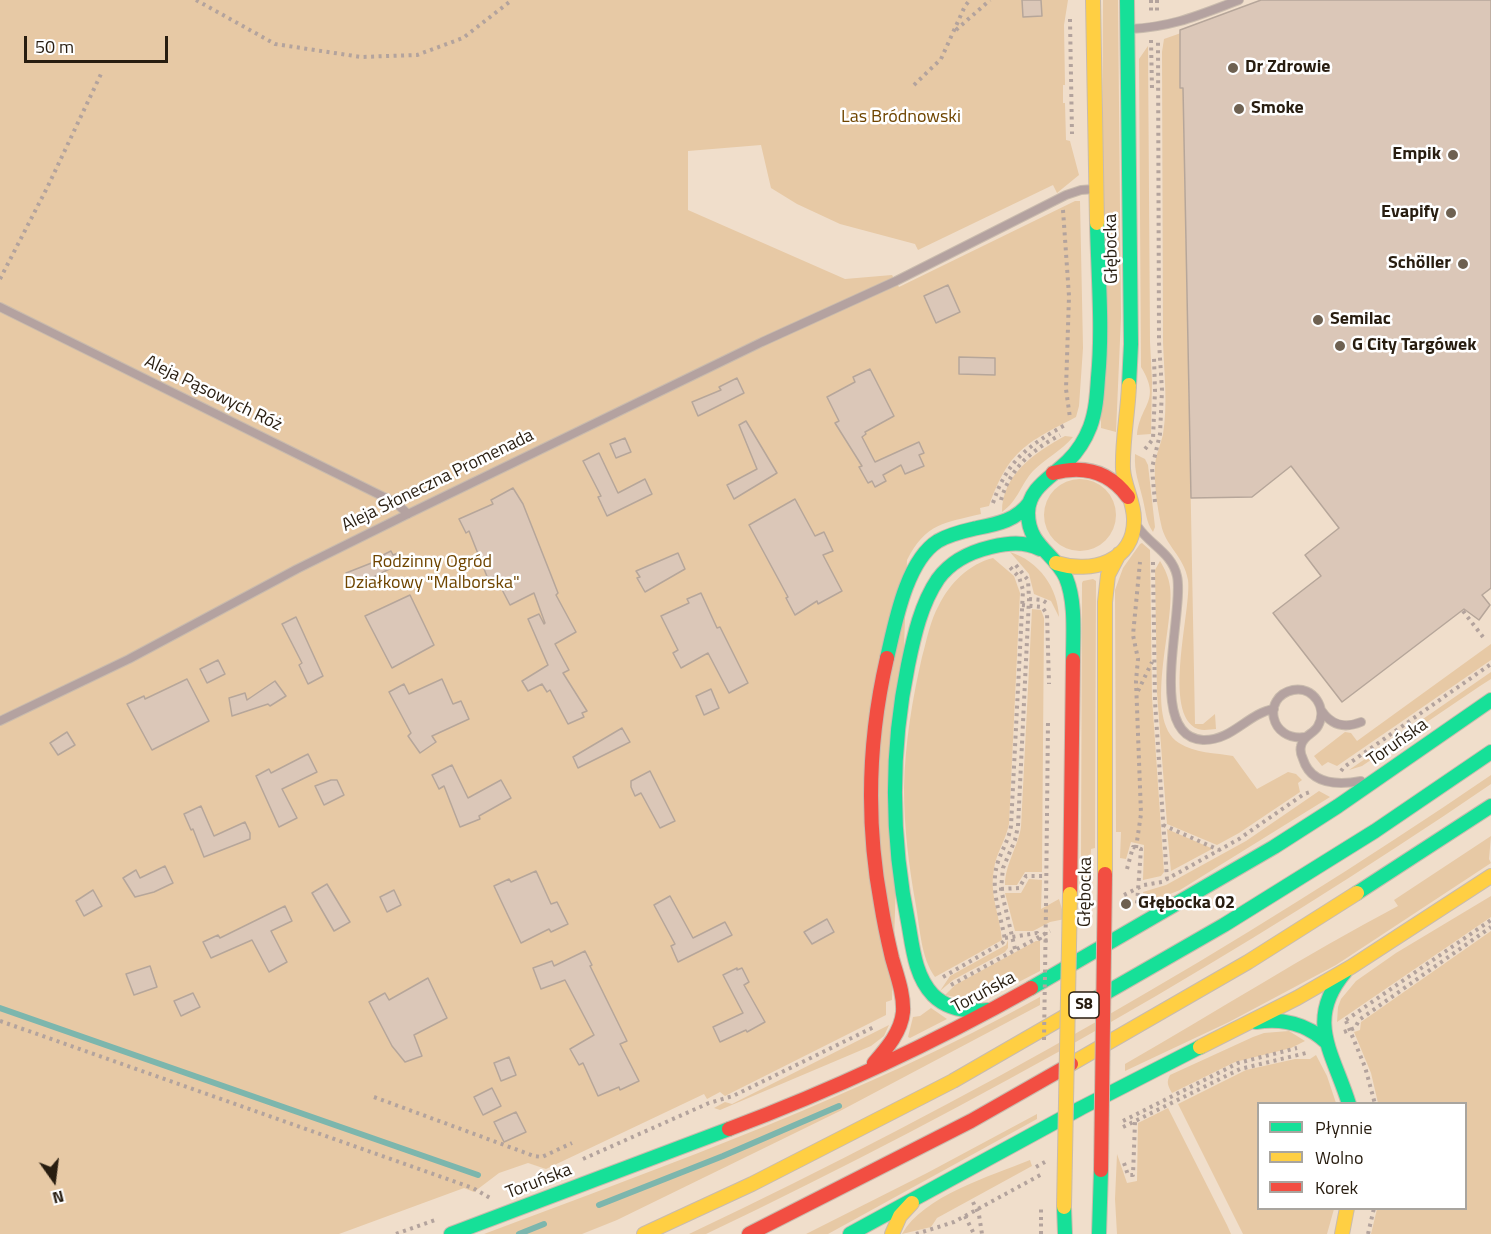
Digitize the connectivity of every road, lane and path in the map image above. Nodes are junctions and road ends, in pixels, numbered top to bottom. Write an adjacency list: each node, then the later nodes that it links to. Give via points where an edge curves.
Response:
1 (196, 0): 2 (path, via 275,44 361,57 417,55 463,38)
2 (512, 0)
3 (970, 0): 13 (path)
4 (990, 0): 13 (path)
5 (1093, 0): 17 (main road, Głębocka)
6 (1127, 0): 12 (main road, Głębocka)
7 (1151, 0): 10 (path)
8 (1157, 0): 11 (path)
9 (1239, 0): 12 (lane, via 1174,24)
10 (1151, 11)
11 (1157, 14)
12 (1128, 29): 23 (main road, Głębocka, via 1131,344 1123,468)
13 (955, 30): 16 (path, via 941,59)
14 (1158, 41): 25 (path, via 1162,390 1160,434 1152,468)
15 (101, 74): 19 (path)
16 (914, 85)
17 (1096, 189): 18 (lane, Aleja Słoneczna Promenada, via 1076,191); 22 (main road, Głębocka, via 1099,343 1095,405 1082,444)
18 (1057, 199): 26 (lane, Aleja Słoneczna Promenada, via 896,281); 28 (path, via 1065,220 1069,297 1066,397 1072,423 1028,447 1010,466 992,508)
19 (0, 279)
20 (0, 307): 26 (lane, Aleja Pąsowych Róż, via 396,503)
21 (1066, 433): 28 (path, via 1036,449 1013,472)
22 (1053, 473): 23 (main road, Głębocka, via 1078,468 1096,471 1116,482); 24 (main road, Głębocka, via 1037,487)
23 (1128, 497): 27 (main road, Głębocka)
24 (1030, 502): 28 (main road, via 1021,514); 30 (main road, Głębocka, via 1029,526)
25 (1155, 507)
26 (408, 514): 47 (lane, Aleja Słoneczna Promenada, via 129,659)
27 (1134, 515): 31 (main road, Głębocka, via 1131,537); 44 (lane, via 1138,528 1165,553 1177,572 1179,600 1171,674 1173,706 1182,730 1194,738 1210,740)
28 (995, 523): 85 (main road, via 946,537 920,560 902,604 882,678 872,759 873,847 881,906 903,1005 898,1031)
29 (1000, 545): 30 (main road, via 1023,543); 35 (path, via 1001,559 1023,587); 36 (path, via 1028,579); 79 (main road, via 971,553 950,565 928,598 904,682 893,816 901,894 923,983 936,999 961,1011)
30 (1040, 549): 34 (main road, Głębocka)
31 (1119, 554): 34 (main road, via 1107,563 1086,568); 117 (main road, Głębocka, bridge, via 1108,575 1104,602 1105,874)
32 (1144, 554): 41 (path, via 1138,572 1133,634)
33 (1155, 555): 39 (path)
34 (1056, 563): 116 (main road, Głębocka, bridge, via 1066,578 1071,610)
35 (1022, 605): 36 (path); 66 (path, via 1010,837 997,866)
36 (1029, 605): 42 (path, via 1042,607 1047,616); 67 (path, via 1018,826 1003,868)
37 (1462, 611): 38 (path)
38 (1483, 637)
39 (1153, 660): 41 (path); 57 (path)
40 (1491, 664): 51 (path)
41 (1137, 691): 58 (path, via 1141,814)
42 (1049, 693)
43 (1491, 700): 52 (main road, Toruńska)
44 (1274, 709): 45 (lane, via 1285,693 1298,690 1311,693); 49 (lane, via 1279,729 1291,737)
45 (1321, 710): 48 (lane, via 1342,726); 49 (lane, via 1316,729)
46 (1048, 716): 61 (path)
47 (0, 721)
48 (1361, 722)
49 (1305, 737): 52 (lane, via 1302,758 1316,778 1346,783)
50 (1491, 752): 108 (main road, S8, via 1375,831 1224,925 963,1075 752,1184)
51 (1344, 767)
52 (1382, 776): 79 (main road, Toruńska, via 1219,880)
53 (1307, 787): 55 (path)
54 (1315, 790): 55 (path)
55 (1304, 794): 59 (path)
56 (1491, 806): 109 (main road, S8, via 1248,962 971,1121)
57 (1164, 825): 59 (path); 64 (path)
58 (1134, 850): 60 (path); 65 (path, via 1141,849)
59 (1220, 850): 64 (path)
60 (1129, 863)
61 (1046, 876): 62 (path); 67 (path, via 1026,876 1019,888); 69 (path)
62 (1053, 876)
63 (1491, 876): 76 (main road)
64 (1167, 879): 68 (path)
65 (1139, 880)
66 (995, 889): 67 (path); 74 (path)
67 (1001, 889): 72 (path)
68 (1121, 897)
69 (1046, 906)
70 (1491, 920): 80 (path)
71 (1057, 928): 73 (path)
72 (1011, 936): 73 (path); 74 (path); 75 (path)
73 (1039, 936): 75 (path)
74 (1005, 938): 77 (path, via 1002,944)
75 (1015, 949): 78 (path)
76 (1351, 966): 83 (main road); 84 (main road, via 1332,992)
77 (940, 980)
78 (948, 988)
79 (994, 1009): 85 (main road, Toruńska)
80 (1346, 1020): 84 (path); 88 (path)
81 (885, 1021): 92 (path, via 733,1096)
82 (0, 1022): 97 (path, via 473,1188)
83 (1248, 1024): 84 (main road, via 1283,1021); 95 (main road)
84 (1323, 1036): 87 (main road); 90 (path, via 1286,1052 1233,1066)
85 (867, 1071): 107 (main road, Toruńska, via 754,1120)
86 (374, 1097): 91 (path, via 534,1156 542,1157)
87 (1348, 1102)
88 (1374, 1102)
89 (1136, 1122): 94 (path, via 1135,1172 1131,1176)
90 (1118, 1124)
91 (572, 1143)
92 (582, 1160)
93 (1050, 1169): 100 (path)
94 (1126, 1173)
95 (923, 1194): 110 (main road); 111 (main road, via 900,1216)
96 (501, 1195): 97 (path)
97 (490, 1199): 99 (path)
98 (973, 1202): 100 (path)
99 (480, 1203)
100 (976, 1210): 103 (path); 114 (path)
101 (1347, 1210): 118 (main road)
102 (1374, 1210): 119 (path)
103 (965, 1216): 112 (path); 113 (path)
104 (438, 1219): 106 (path)
105 (1041, 1220): 115 (path)
106 (396, 1234)
107 (451, 1234)
108 (644, 1234)
109 (749, 1234)
110 (850, 1234)
111 (892, 1234)
112 (915, 1234)
113 (974, 1234)
114 (982, 1234)
115 (1041, 1234)
116 (1065, 1234)
117 (1099, 1234)
118 (1342, 1234)
119 (1368, 1234)

